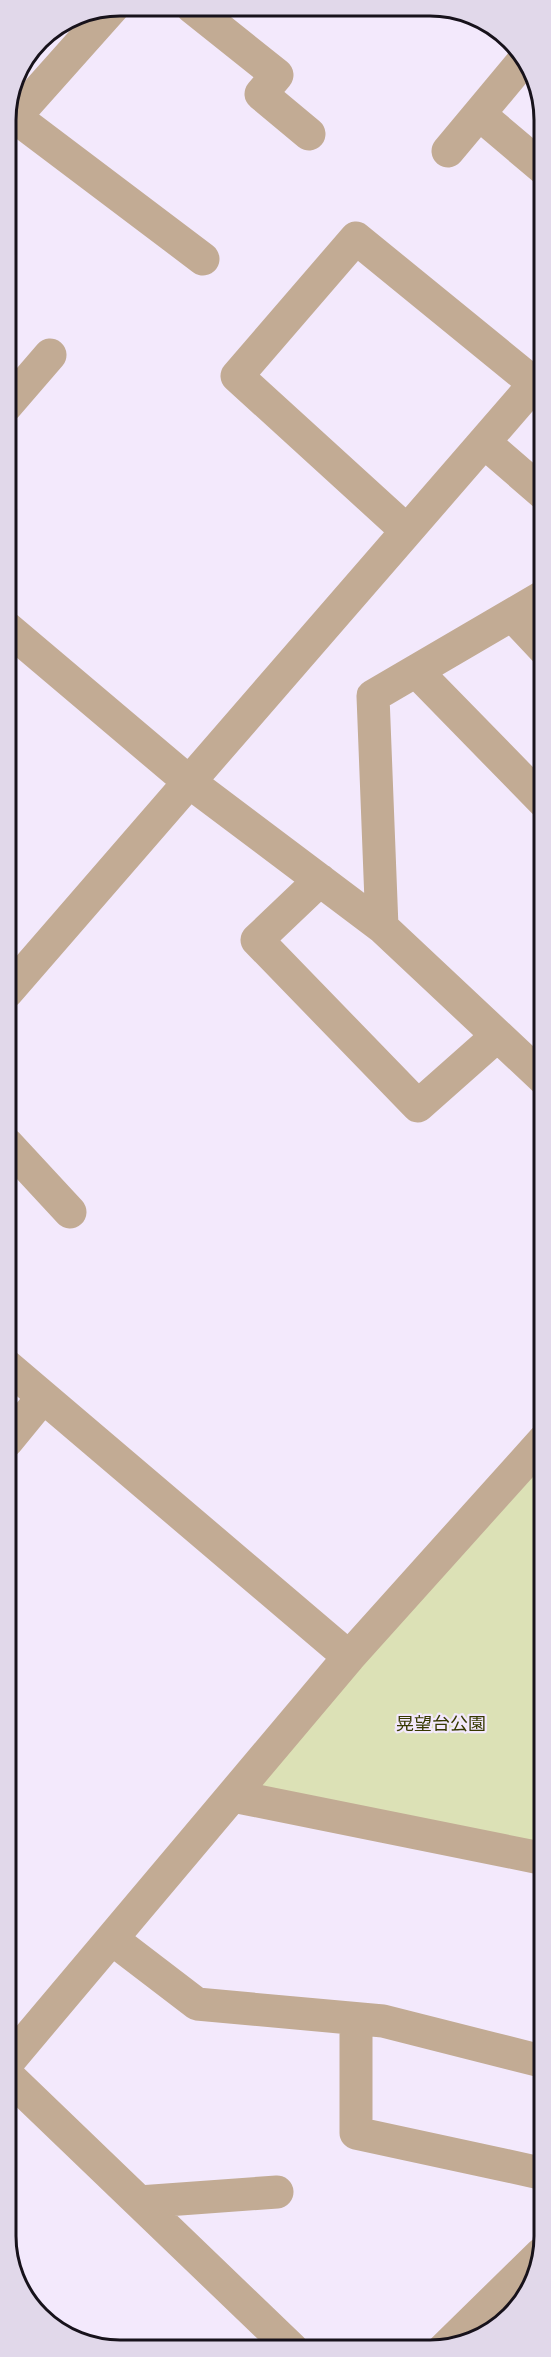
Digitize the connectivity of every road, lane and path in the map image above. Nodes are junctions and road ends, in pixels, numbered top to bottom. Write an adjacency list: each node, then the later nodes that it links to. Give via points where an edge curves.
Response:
1 (203, 16): 7 (street, via 277,75 261,94)
2 (103, 18): 4 (street)
3 (519, 66): 5 (street)
4 (17, 114)
5 (479, 114): 8 (street); 9 (street)
6 (17, 127): 10 (street)
7 (309, 134)
8 (448, 151)
9 (534, 161)
10 (203, 259)
11 (50, 355): 14 (street)
12 (534, 374): 17 (street, via 356,238 237,376)
13 (534, 384): 15 (street)
14 (17, 393)
15 (484, 442): 16 (street); 17 (street)
16 (534, 486)
17 (406, 531): 23 (street)
18 (534, 602): 19 (street)
19 (512, 615): 21 (street); 22 (street)
20 (17, 638): 23 (street)
21 (534, 638)
22 (416, 671): 24 (street); 26 (street, via 373,696)
23 (188, 781): 25 (street); 27 (street)
24 (534, 792)
25 (320, 880): 26 (street); 28 (street, via 257,940 418,1106)
26 (382, 927): 28 (street)
27 (17, 981)
28 (497, 1036): 29 (street)
29 (534, 1070)
30 (17, 1154): 31 (street)
31 (70, 1212)
32 (16, 1373): 33 (street)
33 (43, 1397): 34 (street); 36 (street)
34 (16, 1430)
35 (534, 1454): 36 (street)
36 (349, 1657): 37 (street)
37 (233, 1796): 38 (street); 39 (street)
38 (534, 1857)
39 (112, 1939): 40 (street, via 197,2004); 41 (street)
40 (356, 2019): 42 (street, via 383,2021); 44 (street, via 356,2133)
41 (16, 2052)
42 (534, 2059)
43 (16, 2084): 46 (street)
44 (534, 2172)
45 (277, 2192): 46 (street)
46 (139, 2202): 50 (street)
47 (528, 2272): 48 (street)
48 (502, 2310): 49 (street)
49 (467, 2334)
50 (283, 2340)

